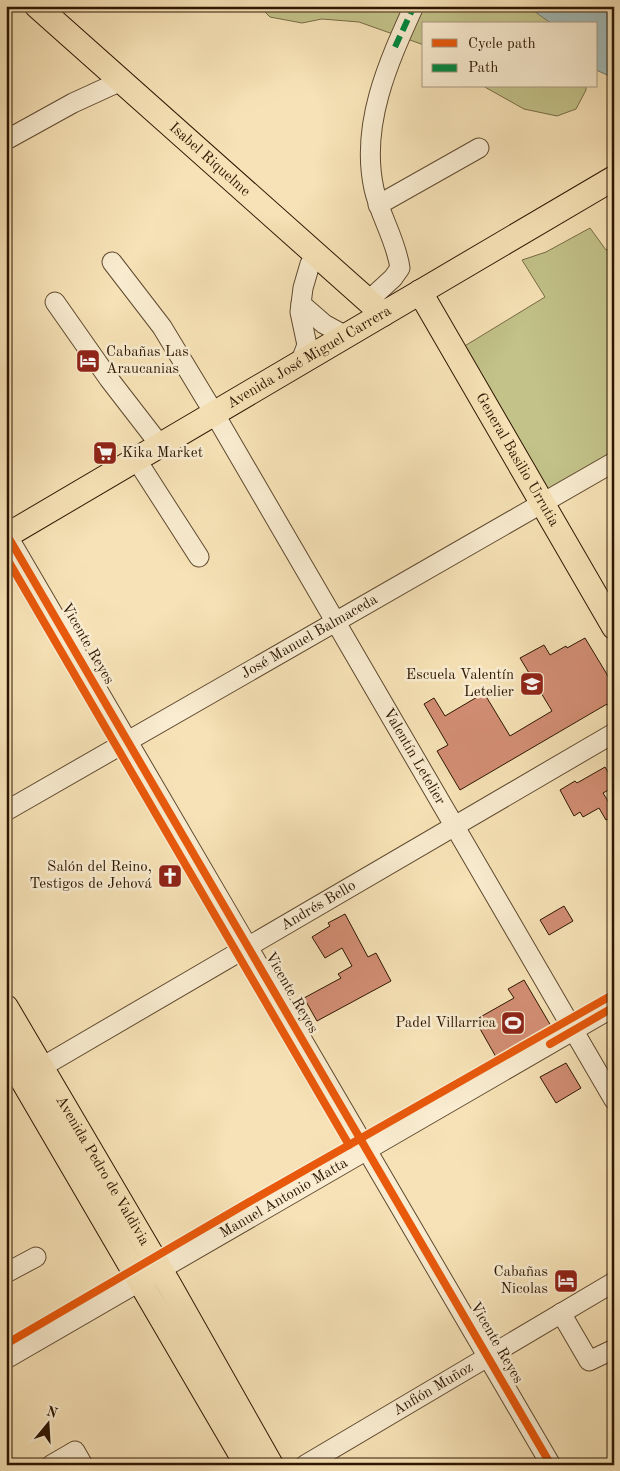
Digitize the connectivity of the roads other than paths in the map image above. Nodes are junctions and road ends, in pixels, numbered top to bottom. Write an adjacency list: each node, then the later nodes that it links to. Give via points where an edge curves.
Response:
1 (37, 6): 3 (main road, Isabel Riquelme)
2 (414, 6): 7 (street, via 395,47 378,97 371,131 371,168)
3 (121, 81): 4 (street); 8 (main road, Isabel Riquelme)
4 (6, 140)
5 (479, 148): 7 (street)
6 (614, 178): 10 (main road, Avenida José Miguel Carrera)
7 (378, 205): 13 (street, via 398,251 400,268)
8 (317, 255): 12 (street, via 306,275); 13 (main road, Isabel Riquelme)
9 (112, 262): 16 (street, Valentín Letelier, via 162,327)
10 (420, 292): 13 (main road, Avenida José Miguel Carrera); 20 (main road, General Basilio Urrutia)
11 (55, 302): 17 (street, via 108,379)
12 (301, 304): 14 (street, via 324,324); 15 (street, via 307,345)
13 (376, 307): 14 (main road, Avenida José Miguel Carrera)
14 (346, 336): 15 (main road, Avenida José Miguel Carrera)
15 (300, 363): 16 (main road, Avenida José Miguel Carrera)
16 (214, 413): 17 (main road, Avenida José Miguel Carrera); 23 (street, Valentín Letelier)
17 (160, 445): 18 (main road, Avenida José Miguel Carrera)
18 (136, 459): 21 (main road, Avenida José Miguel Carrera); 22 (street)
19 (614, 462): 20 (street, José Manuel Balmaceda)
20 (542, 503): 23 (street, José Manuel Balmaceda); 24 (main road, General Basilio Urrutia)
21 (7, 536): 26 (street, Vicente Reyes)
22 (198, 557)
23 (335, 622): 26 (street, José Manuel Balmaceda); 28 (street, Valentín Letelier)
24 (614, 626)
25 (614, 733): 28 (street, Andrés Bello)
26 (128, 741): 27 (street, José Manuel Balmaceda); 29 (street, Vicente Reyes)
27 (6, 811)
28 (455, 826): 29 (street, Andrés Bello); 32 (street, Valentín Letelier)
29 (248, 946): 34 (street, Andrés Bello); 36 (street, Vicente Reyes)
30 (6, 1007): 34 (main road, Avenida Pedro de Valdivia)
31 (614, 1008): 32 (street, Manuel Antonio Matta)
32 (574, 1030): 35 (street, Valentín Letelier); 36 (street, Manuel Antonio Matta)
33 (6, 1052): 34 (main road, Avenida Pedro de Valdivia)
34 (31, 1073): 38 (main road, Avenida Pedro de Valdivia); 40 (main road, Avenida Pedro de Valdivia)
35 (614, 1100)
36 (367, 1150): 38 (street, Manuel Antonio Matta); 45 (street, Vicente Reyes)
37 (36, 1257): 39 (street)
38 (161, 1269): 40 (street, Manuel Antonio Matta); 49 (main road, Avenida Pedro de Valdivia)
39 (6, 1273)
40 (140, 1281): 44 (street, Manuel Antonio Matta); 48 (main road, Avenida Pedro de Valdivia)
41 (614, 1282): 42 (street, Anfión Muñoz)
42 (561, 1313): 43 (street, via 589,1361); 45 (street, Anfión Muñoz)
43 (610, 1350)
44 (8, 1352)
45 (488, 1356): 50 (street, Anfión Muñoz); 51 (street, Vicente Reyes)
46 (51, 1465): 47 (street, via 75,1451)
47 (83, 1465)
48 (247, 1465)
49 (271, 1465)
50 (304, 1465)
51 (551, 1465)

